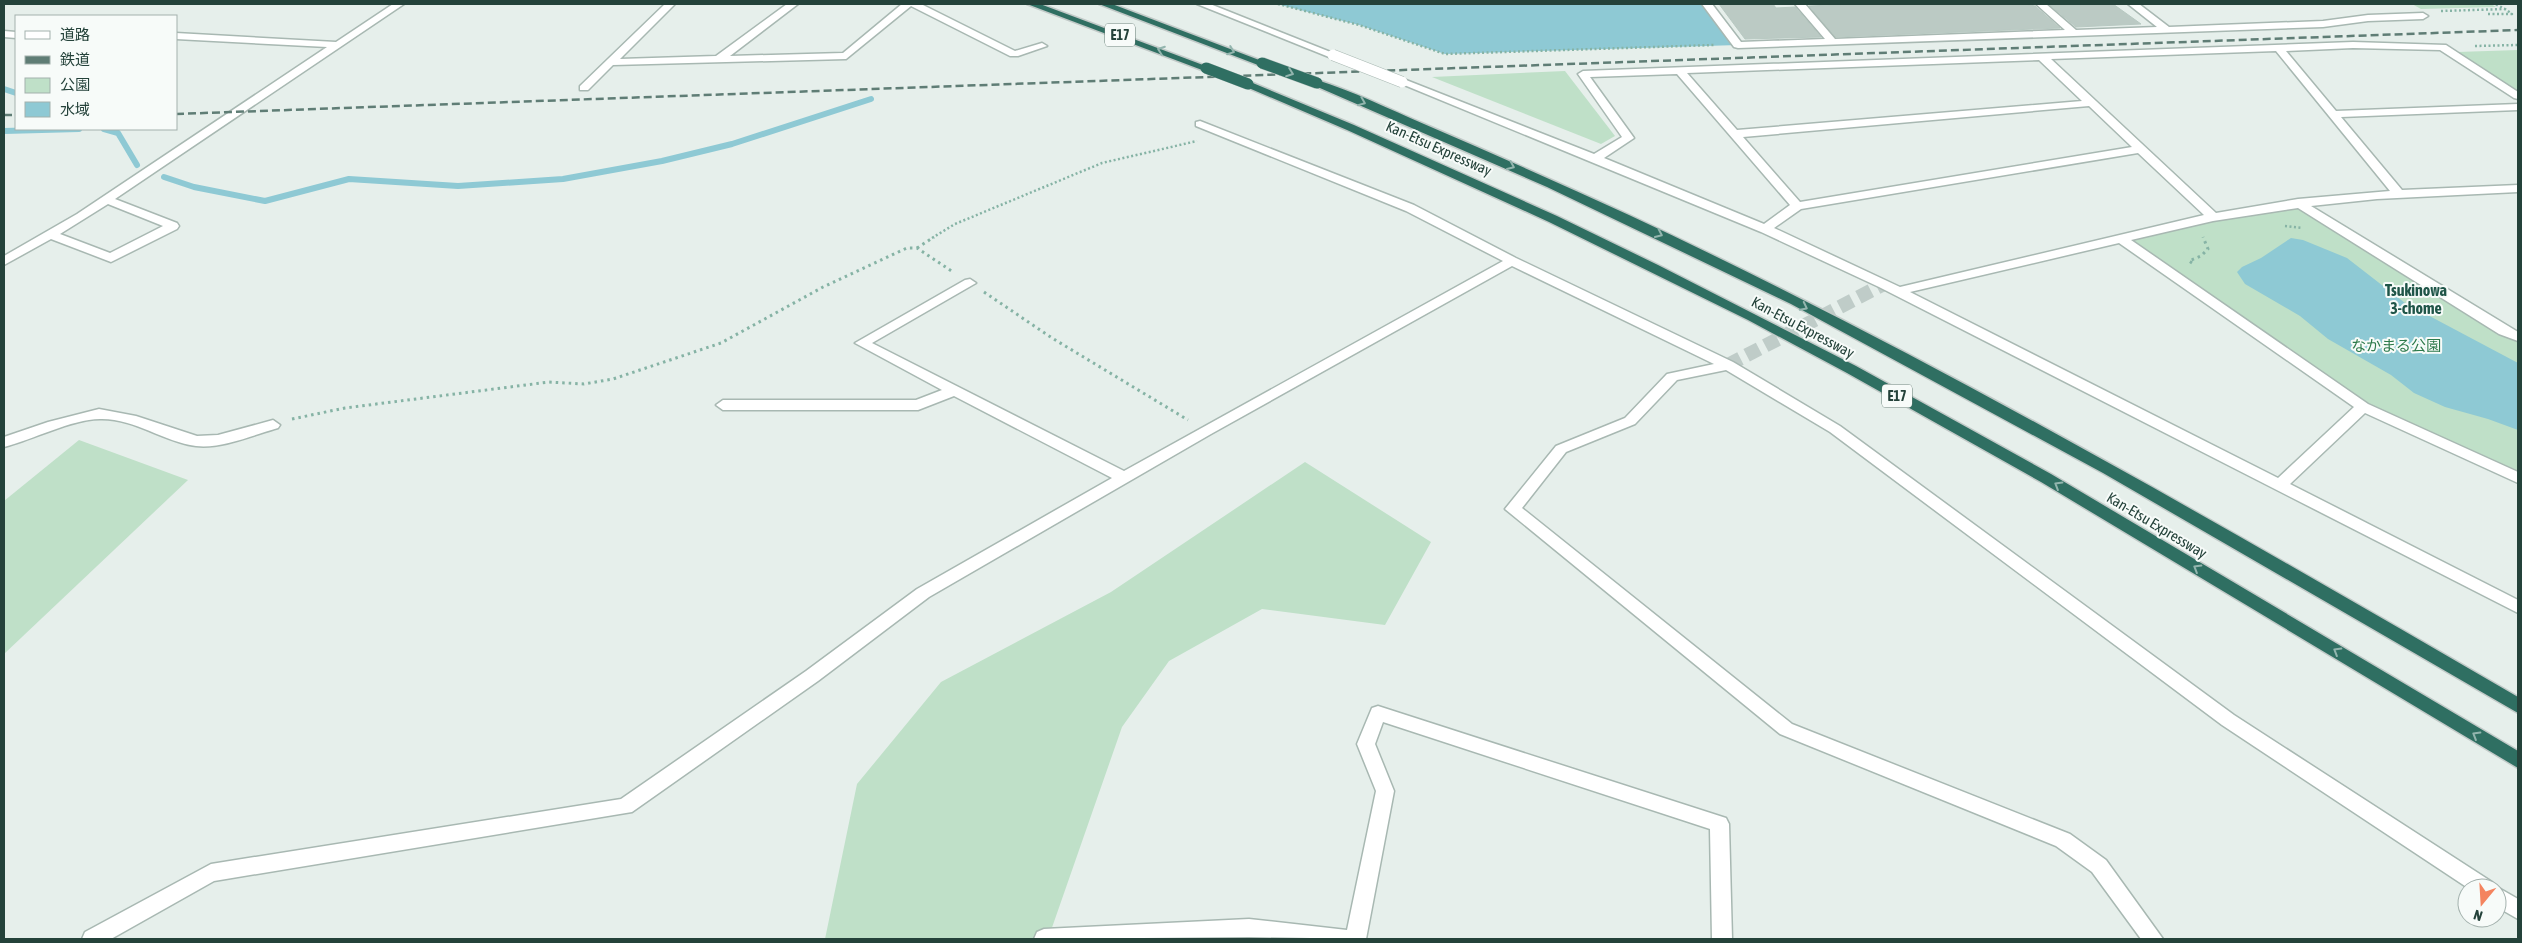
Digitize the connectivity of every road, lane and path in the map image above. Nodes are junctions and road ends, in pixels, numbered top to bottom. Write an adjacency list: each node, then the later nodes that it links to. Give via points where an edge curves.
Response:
1 (399, 4): 22 (street)
2 (670, 4): 30 (street)
3 (793, 4): 29 (street)
4 (908, 4): 29 (street, via 846,56)
5 (914, 4): 25 (street, via 1014,54)
6 (1032, 4): 75 (highway, Kan-Etsu Expressway / E17, one-way to 6, bridge, via 2044,477 1664,273 1378,138 1248,84)
7 (1104, 4): 74 (highway, Kan-Etsu Expressway / E17, one-way to 74, bridge, via 1317,83 1544,180 1692,250 2080,454)
8 (1202, 4): 41 (street, bridge)
9 (1278, 4): 23 (path, via 1359,25 1446,54)
10 (1708, 4): 23 (street)
11 (1800, 4): 21 (street)
12 (2041, 4): 19 (street)
13 (2134, 4): 18 (street)
14 (2495, 4): 16 (path)
15 (2414, 10): 16 (path); 18 (street, via 2423,16 2323,24)
16 (2505, 10): 17 (path, via 2512,14)
17 (2488, 14)
18 (2166, 30): 19 (street)
19 (2074, 33): 21 (street)
20 (178, 36): 22 (street)
21 (1832, 41): 23 (street)
22 (338, 45): 44 (street)
23 (1738, 45)
24 (2518, 45): 26 (path)
25 (1042, 46)
26 (2442, 47): 27 (street, via 2353,45); 33 (street)
27 (2279, 48): 28 (street); 36 (street)
28 (2042, 57): 31 (street); 34 (street)
29 (719, 59): 30 (street)
30 (610, 62): 32 (street)
31 (1680, 71): 38 (street); 41 (street, via 1583,74 1628,138)
32 (584, 88)
33 (2518, 96)
34 (2091, 103): 38 (street); 40 (street)
35 (2518, 107): 36 (street)
36 (2333, 114): 43 (street)
37 (1200, 124): 39 (street)
38 (1735, 134): 46 (street)
39 (1226, 135): 54 (path, via 1102,163 955,224); 56 (street, via 1410,208)
40 (2140, 149): 46 (street); 47 (street)
41 (1595, 158): 50 (street)
42 (2518, 189): 43 (street)
43 (2399, 194): 45 (street)
44 (107, 200): 51 (street); 51 (street, via 173,226 111,258)
45 (2298, 203): 47 (street); 61 (street)
46 (1797, 206): 50 (street)
47 (2213, 218): 53 (street)
48 (2280, 225): 49 (path)
49 (2305, 228)
50 (1765, 229): 59 (street)
51 (52, 235): 55 (street)
52 (2207, 235): 57 (path, via 2202,238 2208,249 2201,256 2189,260)
53 (2121, 239): 59 (street); 66 (street)
54 (917, 248): 58 (path); 67 (path, via 906,248 823,287 721,343 613,379 584,384 549,382 345,408 302,415)
55 (4, 261)
56 (1512, 261): 63 (street); 68 (street)
57 (2196, 266)
58 (970, 283): 64 (street, via 862,343); 68 (path, via 1052,338)
59 (1900, 291): 72 (street)
60 (2518, 330): 61 (street)
61 (2504, 331): 62 (street)
62 (2518, 337)
63 (1728, 365): 76 (street, via 1835,429 2228,720); 84 (street, via 1672,377 1630,421 1561,449 1513,508 1786,729 2063,840 2099,866)
64 (954, 390): 65 (street, via 918,404); 70 (street)
65 (722, 404)
66 (2363, 407): 71 (street); 72 (street)
67 (273, 425): 69 (street, via 218,440 196,441 131,419 98,414)
68 (1206, 431): 70 (street)
69 (4, 442)
70 (1125, 478): 79 (street, via 922,593 812,676 625,806 210,874)
71 (2518, 478)
72 (2280, 486): 73 (street)
73 (2518, 607)
74 (2518, 706)
75 (2518, 760)
76 (2470, 878)
77 (2507, 903): 78 (street)
78 (2518, 910)
79 (92, 939)
80 (1044, 939): 81 (street, via 1249,928)
81 (1345, 939)
82 (1356, 939): 83 (street, via 1385,791 1366,744 1378,713 1719,824)
83 (1722, 939)
84 (2153, 939)

